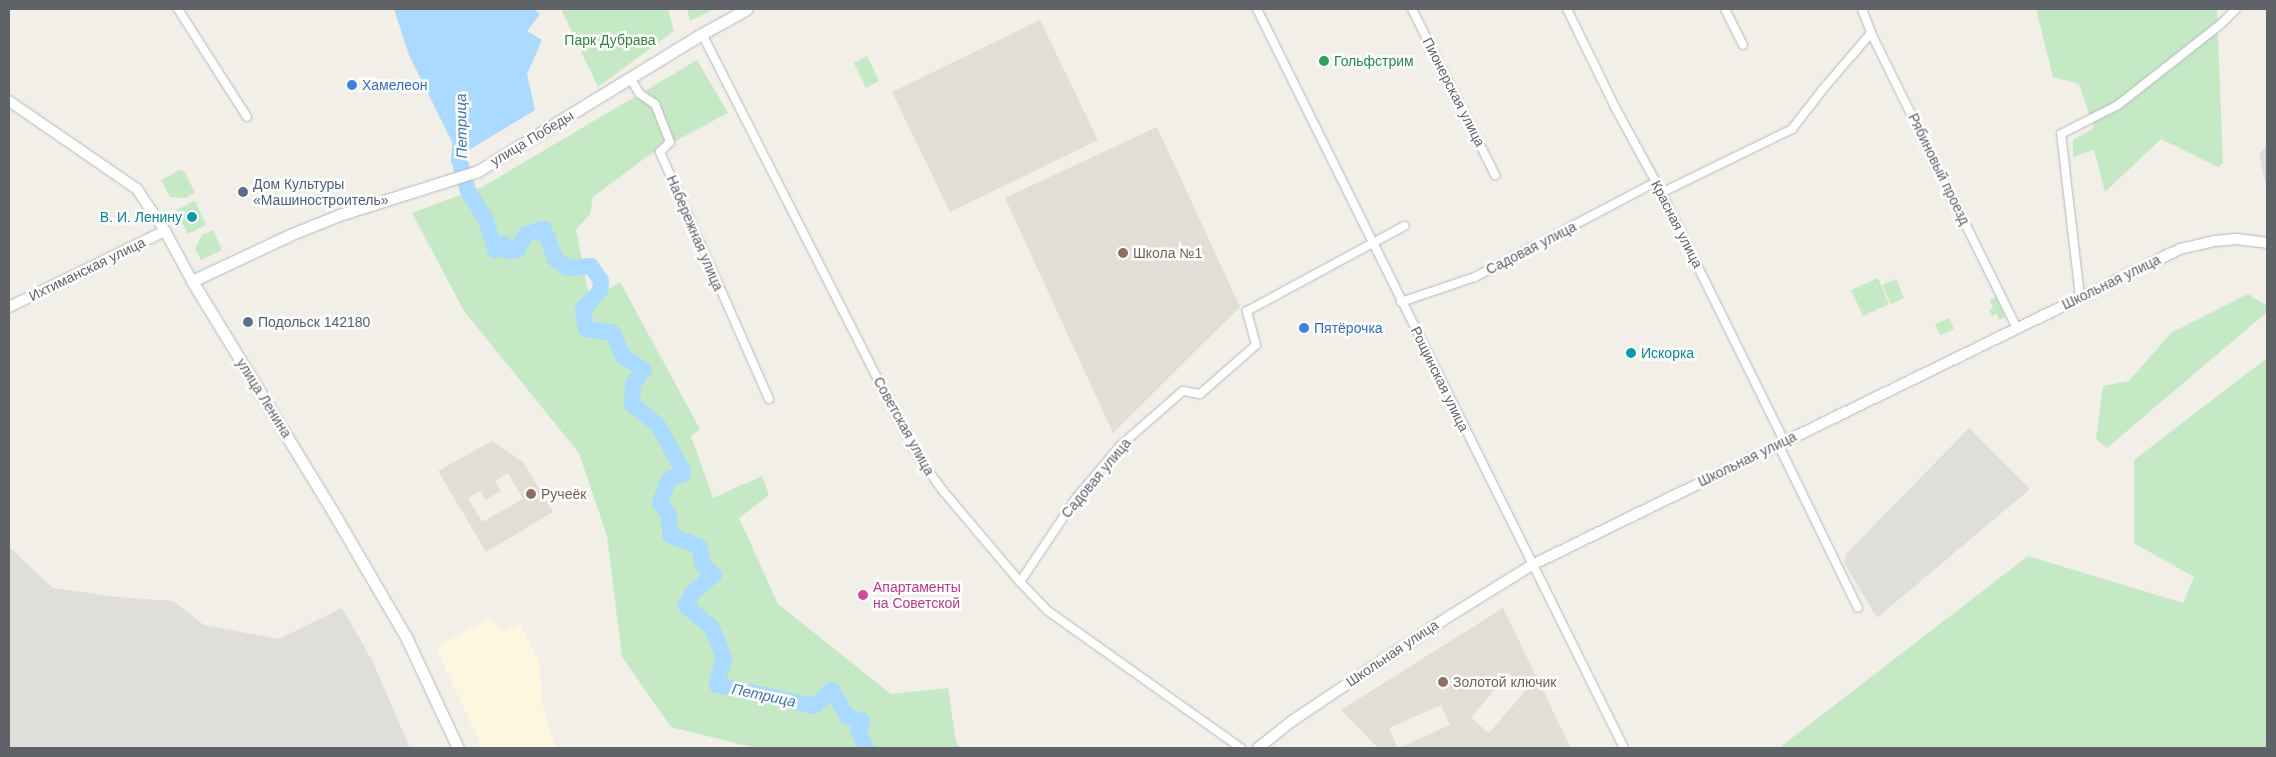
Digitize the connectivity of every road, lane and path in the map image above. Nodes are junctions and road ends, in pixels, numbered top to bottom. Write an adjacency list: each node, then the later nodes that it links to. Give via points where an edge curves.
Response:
1 (178, 9): 14 (street)
2 (747, 9): 10 (main road, улица Победы)
3 (1257, 9): 20 (street, Рощинская улица)
4 (1412, 9): 15 (street, Пионерская улица)
5 (1567, 9): 16 (street, Красная улица)
6 (1725, 9): 11 (street)
7 (1862, 9): 9 (street, Рябиновый проезд)
8 (2236, 9): 23 (street, via 2118,105 2061,134)
9 (1871, 33): 17 (street, via 1792,130); 26 (street, Рябиновый проезд)
10 (702, 34): 12 (main road, улица Победы); 30 (street, Советская улица, via 919,458)
11 (1743, 44)
12 (630, 78): 22 (main road, улица Победы, via 478,171 342,214); 27 (street, Набережная улица, via 640,94 655,104 670,142 660,152)
13 (9, 100): 19 (street, улица Ленина, via 137,189)
14 (247, 117)
15 (1495, 175)
16 (1656, 182): 17 (street, Красная улица); 24 (street, Садовая улица, via 1475,277)
17 (1661, 193): 28 (street, Красная улица)
18 (1404, 226): 20 (street, Садовая улица)
19 (165, 231): 22 (street, улица Ленина); 25 (street, Ихтиманская улица)
20 (1375, 242): 24 (street, Рощинская улица); 30 (street, Садовая улица, via 1247,311 1256,345 1200,394 1183,391 1121,445 1077,497)
21 (2267, 243): 23 (street, Школьная улица, via 2216,240 2180,249)
22 (192, 281): 32 (main road, улица Ленина, via 334,512 406,637)
23 (2080, 297): 26 (street, Школьная улица)
24 (1401, 302): 29 (street, Рощинская улица)
25 (9, 307)
26 (2017, 328): 28 (street, Школьная улица)
27 (768, 399)
28 (1781, 442): 29 (street, Школьная улица); 31 (street, Красная улица)
29 (1532, 565): 34 (street, Школьная улица, via 1354,679 1284,726); 35 (street, Рощинская улица)
30 (1020, 582): 33 (street, Советская улица, via 1048,611)
31 (1858, 608)
32 (458, 748)
33 (1241, 748)
34 (1258, 748)
35 (1624, 748)

